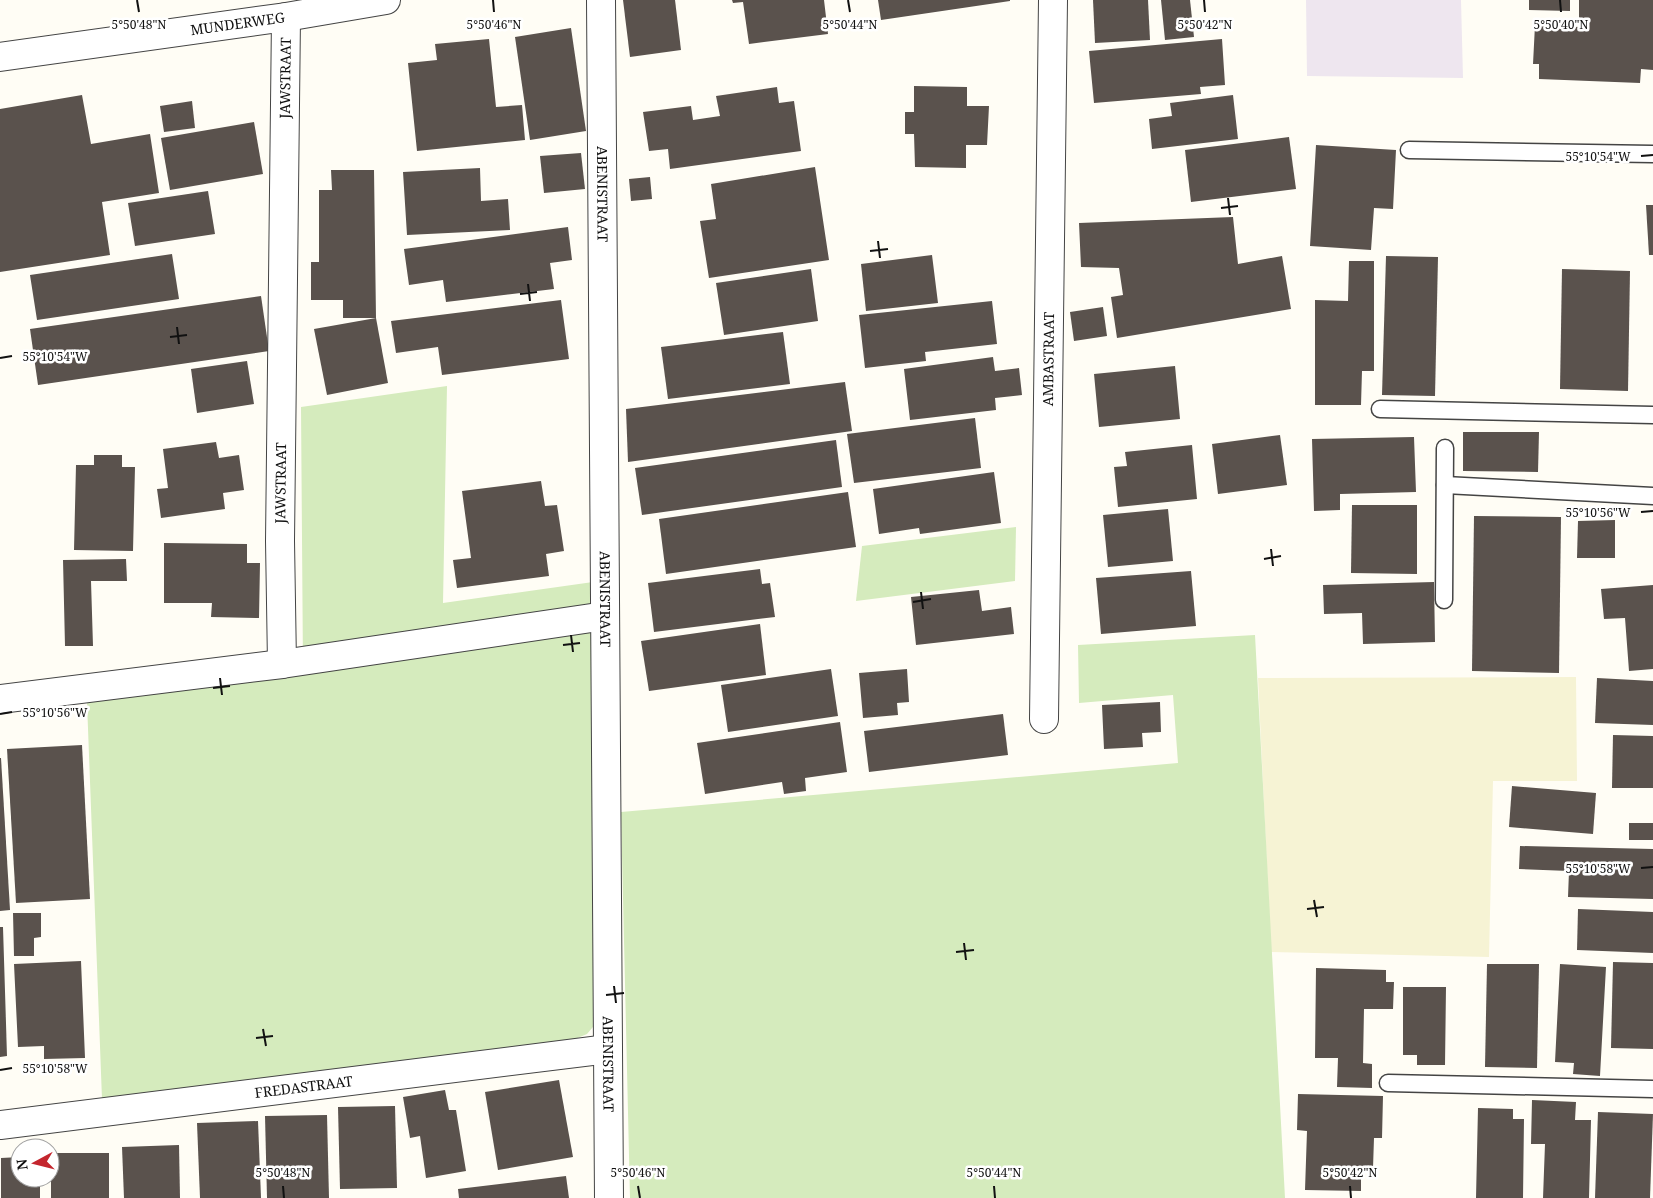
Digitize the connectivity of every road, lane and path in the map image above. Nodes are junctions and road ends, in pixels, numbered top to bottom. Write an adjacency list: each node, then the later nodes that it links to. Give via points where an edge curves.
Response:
1 (386, 0): 4 (street, MUNDERWEG)
2 (601, 0): 14 (street, ABENISTRAAT)
3 (1053, 0): 17 (street, AMBASTRAAT)
4 (286, 17): 5 (street, MUNDERWEG); 15 (street, JAWSTRAAT, via 280,532)
5 (0, 57)
6 (1409, 150): 7 (lane)
7 (1653, 154)
8 (1380, 409): 9 (lane)
9 (1653, 415)
10 (1445, 448): 11 (lane)
11 (1445, 485): 12 (lane); 13 (lane)
12 (1653, 496)
13 (1444, 600)
14 (605, 616): 15 (street); 18 (street, ABENISTRAAT)
15 (282, 664): 16 (street)
16 (0, 699)
17 (1044, 719)
18 (608, 1049): 21 (street, FREDASTRAAT); 22 (street, ABENISTRAAT)
19 (1388, 1083): 20 (lane)
20 (1653, 1089)
21 (0, 1125)
22 (608, 1198)

